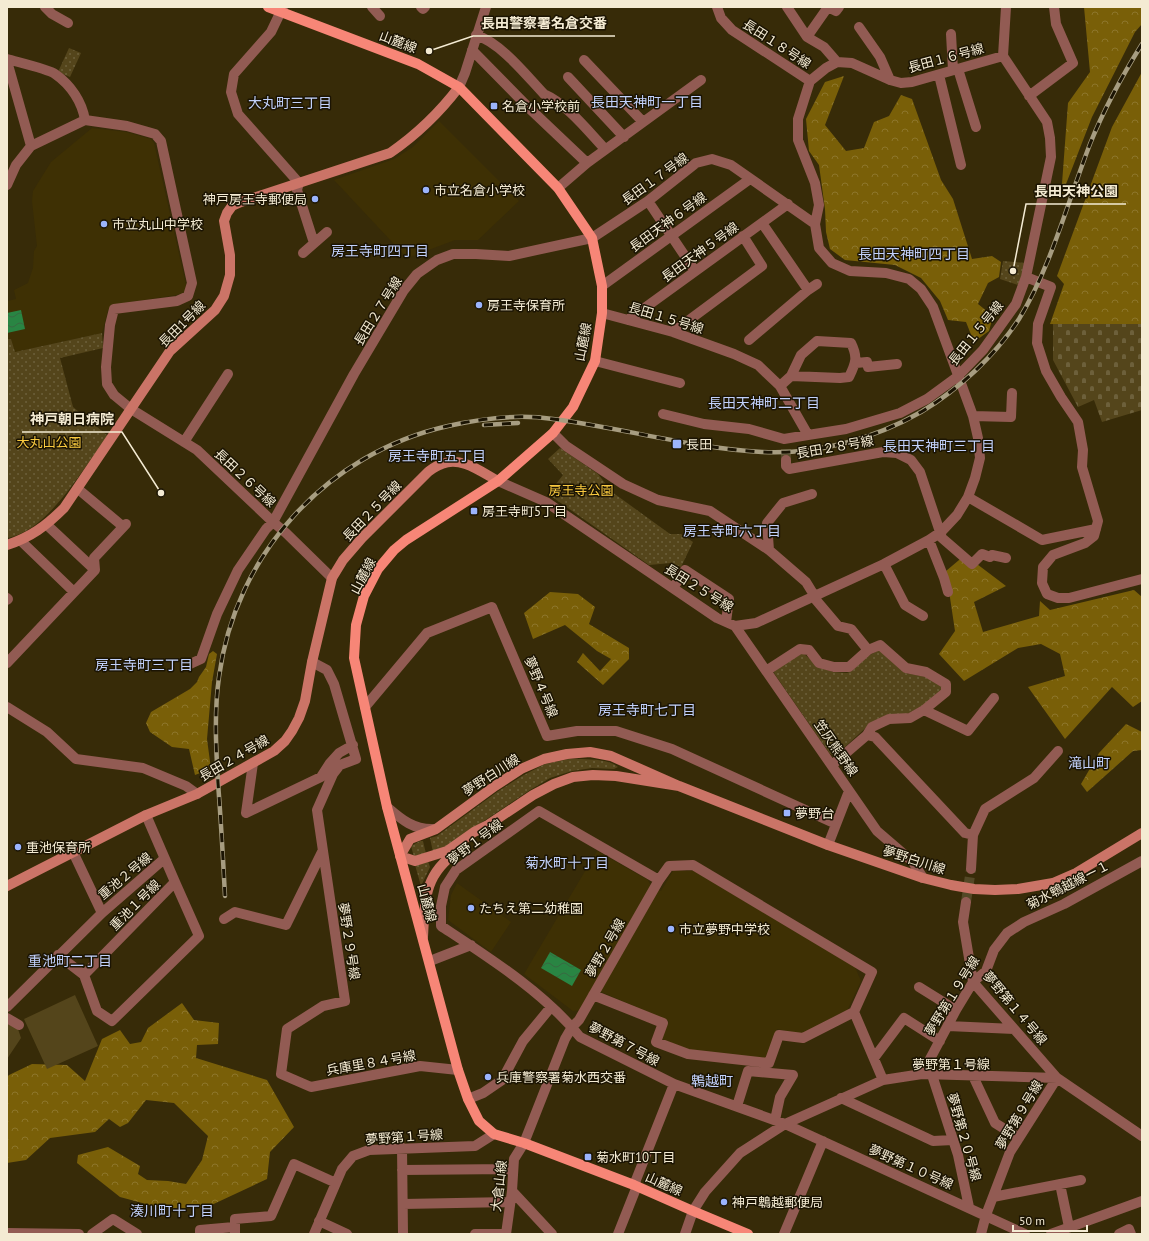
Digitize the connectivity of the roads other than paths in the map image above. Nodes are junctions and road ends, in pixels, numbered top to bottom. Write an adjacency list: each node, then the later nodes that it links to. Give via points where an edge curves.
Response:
1 (44, 7): 14 (street)
2 (268, 7): 12 (main road, 山麓線)
3 (372, 7): 13 (street)
4 (421, 7): 5 (street)
5 (424, 7)
6 (486, 7): 17 (street)
7 (717, 7): 29 (street, 長田１８号線, via 721,18 732,30)
8 (787, 7): 18 (street)
9 (839, 7): 18 (street, via 836,11 828,7)
10 (1006, 7): 20 (street)
11 (1054, 7): 31 (street, via 1056,24 1073,63)
12 (283, 9): 30 (main road, 山麓線, via 418,64); 41 (street, via 271,32 234,74 231,92 238,114)
13 (380, 16)
14 (68, 24)
15 (859, 27): 28 (street, via 880,57)
16 (951, 34): 24 (street)
17 (476, 35): 19 (street); 37 (street, via 485,38 504,53 544,94 567,109)
18 (807, 37): 23 (street, via 824,47)
19 (472, 50): 30 (street); 38 (street)
20 (1003, 56): 24 (street, 長田１６号線); 31 (street, 長田１５号線)
21 (7, 60): 32 (street, via 54,74 75,94); 36 (street)
22 (584, 60): 33 (street)
23 (837, 62): 28 (street, 長田１６号線, via 852,63); 29 (street)
24 (956, 70): 25 (street, 長田１６号線); 34 (street)
25 (939, 74): 28 (street, 長田１６号線, via 912,82); 39 (street)
26 (568, 77): 35 (street)
27 (701, 80): 33 (street)
28 (890, 80)
29 (810, 81): 47 (street, via 798,119 798,140 815,183 819,205)
30 (459, 87): 41 (street, 長田1号線, via 407,141 390,153); 43 (main road, 山麓線)
31 (1029, 96): 55 (street, 長田１５号線, via 1047,122 1051,157)
32 (86, 120): 36 (street); 72 (street, 長田２６号線, via 127,126 155,134 161,141 192,283 188,296 177,301 114,309 110,325 107,384 114,395)
33 (643, 122): 35 (street)
34 (976, 127)
35 (624, 136): 37 (street)
36 (30, 146): 42 (street, via 16,165)
37 (605, 150): 38 (street)
38 (587, 162): 43 (street)
39 (961, 165)
40 (750, 179): 44 (street, 長田１７号線, via 731,165 712,159 696,163); 45 (street, 長田１７号線); 49 (street, 長田天神６号線)
41 (299, 183): 52 (street, via 298,190); 72 (street, 長田1号線, via 232,206 224,221 230,255 230,275 224,296 215,310 170,351)
42 (7, 185)
43 (558, 188): 51 (main road, 山麓線)
44 (648, 201): 49 (street); 51 (street, 長田１７号線)
45 (788, 204): 46 (street, 長田天神５号線); 47 (street, 長田１７号線)
46 (762, 223): 50 (street, 長田天神５号線); 58 (street)
47 (816, 224): 68 (street, via 819,248 832,263 850,271 886,273 909,279 922,289 933,307)
48 (327, 232): 52 (street)
49 (671, 236): 54 (street); 57 (street, 長田天神６号線)
50 (743, 236): 54 (street, 長田天神５号線); 61 (street, via 762,266)
51 (592, 238): 57 (main road, 山麓線); 83 (street, 長田２７号線, via 509,256 453,254 437,260 418,274 404,290 354,374)
52 (314, 243): 53 (street)
53 (303, 253)
54 (695, 271): 60 (street, 長田天神５号線)
55 (1026, 276): 68 (street, 長田１５号線, via 1016,304 983,350); 85 (street, via 1051,287 1038,324 1037,343 1046,371 1078,422 1083,450 1082,467 1098,521)
56 (818, 284): 58 (street)
57 (602, 286): 59 (main road, 山麓線)
58 (808, 290): 62 (street)
59 (602, 313): 60 (street, 長田１５号線); 63 (main road, 山麓線)
60 (628, 320): 61 (street, 長田１５号線)
61 (673, 332): 70 (street, 長田１５号線, via 758,365)
62 (749, 340)
63 (595, 361): 69 (street); 75 (main road, 山麓線, via 573,407)
64 (856, 363): 65 (street, via 867,362 868,367); 67 (street, via 849,377); 67 (street, via 855,350 851,343 817,341 801,355)
65 (897, 364)
66 (228, 374): 77 (street)
67 (791, 376): 70 (street)
68 (957, 377): 74 (street, 長田２５号線); 76 (street, 長田１５号線, via 927,399 900,413 846,428)
69 (680, 383)
70 (780, 386): 76 (street, 長田１５号線)
71 (1012, 393): 74 (street, via 1012,417)
72 (131, 409): 77 (street, 長田２６号線); 80 (street, 長田1号線)
73 (663, 414): 76 (street, via 704,424 749,429 785,444)
74 (973, 416): 82 (street, 長田２５号線, via 980,458 976,478)
75 (553, 433): 79 (main road, 山麓線); 90 (street, via 566,446 623,484 658,500 710,511)
76 (808, 435)
77 (184, 442): 83 (street, 長田２６号線, via 197,450)
78 (786, 460): 86 (street, 長田２８号線, via 789,469 884,452 897,453 911,460 920,472)
79 (498, 481): 94 (street, 長田２５号線, via 464,463 455,461 440,464 428,472 362,538); 96 (street, 長田２５号線, via 546,502); 108 (main road, 山麓線, via 406,540 378,569 364,596 356,625 354,658)
80 (78, 489): 84 (street, 長田1号線); 93 (street, via 124,526 94,558)
81 (812, 494): 90 (street, via 783,504 767,523)
82 (968, 497): 85 (street, via 1042,540); 86 (street, 長田２５号線)
83 (273, 522): 94 (street, 長田２６号線); 105 (street, 長田２７号線, via 238,570 217,614 201,659)
84 (47, 525): 88 (street, 長田1号線); 93 (street)
85 (1096, 529): 95 (street, via 1094,536 1086,543 1053,555 1043,567 1042,583 1047,594 1069,598)
86 (941, 532): 87 (street, 長田２５号線); 91 (street, via 942,538 972,564 982,554 990,558 992,555)
87 (929, 540): 92 (street, 長田２５号線); 98 (street)
88 (21, 541): 89 (street, 長田1号線); 97 (street)
89 (7, 545)
90 (769, 550): 99 (street, via 806,582)
91 (1006, 558)
92 (884, 564): 99 (street, 長田２５号線); 100 (street, via 905,605)
93 (95, 570): 97 (street)
94 (332, 578): 103 (street, 長田２４号線)
95 (1142, 579)
96 (673, 588): 101 (street, 長田２５号線, via 717,618); 101 (street, via 685,570 729,599)
97 (74, 592): 104 (street)
98 (948, 592)
99 (814, 595): 101 (street, 長田２５号線, via 756,623); 102 (street, via 838,626 851,629)
100 (923, 616)
101 (731, 624): 106 (street, 笠灰熊野線)
102 (868, 650): 106 (street, via 849,667 834,667 820,663 809,650 800,649); 110 (street, via 880,645 906,668 926,672 946,684 946,692)
103 (312, 662): 112 (street, via 327,670 332,679); 114 (street, 長田２４号線, via 305,701 292,732 274,751)
104 (7, 663)
105 (190, 664)
106 (766, 671): 115 (street, 笠灰熊野線)
107 (994, 698): 110 (street, via 968,731)
108 (365, 707): 119 (main road, 山麓線); 121 (street, 夢野４号線, via 427,633 492,607 547,736 577,731 616,731 672,749)
109 (7, 708): 118 (street, via 47,732 76,759 143,768 186,786)
110 (924, 710): 111 (street, via 910,718 889,719 872,727)
111 (867, 735): 115 (street); 125 (street, via 875,737 965,834)
112 (352, 745): 114 (street, via 339,753 321,777 246,813); 128 (street, 夢野２９号線, via 356,759 340,765 333,774 317,810)
113 (1058, 751): 125 (street, via 1034,778 985,809)
114 (253, 763): 118 (street, 長田２４号線)
115 (832, 765): 117 (street, 笠灰熊野線)
116 (679, 786): 122 (street, 夢野白川線, via 616,776 574,777 533,795); 123 (street, 夢野白川線, via 611,756 590,752 567,754 544,759 521,769); 126 (street, 夢野白川線)
117 (849, 791): 121 (street); 133 (street, 笠灰熊野線, via 877,831 913,862)
118 (197, 794): 120 (street, 長田２４号線)
119 (387, 807): 123 (street, via 412,826 424,830); 129 (main road, 山麓線)
120 (146, 815): 127 (street, 長田２４号線); 130 (street, 重池１号線)
121 (836, 824): 126 (street)
122 (488, 825): 129 (street, 夢野白川線, via 447,851 415,861); 141 (street, 夢野白川線, via 481,835 439,867 426,897)
123 (436, 829): 129 (street, 夢野白川線, via 410,839)
124 (1142, 833): 133 (street, 夢野白川線, via 1076,873 1053,883 995,890 974,889)
125 (973, 835): 132 (street)
126 (828, 845): 133 (street, 夢野白川線)
127 (73, 852): 136 (street, 長田２４号線); 138 (street)
128 (322, 852): 139 (street, via 286,925 235,912); 166 (street, 夢野２９号線, via 345,1000 323,1006 287,1029 281,1074)
129 (400, 856): 141 (main road, 山麓線)
130 (164, 859): 135 (street, 重池１号線); 138 (street, 重池２号線)
131 (1142, 861): 140 (street, 菊水鵯越線ー１)
132 (971, 869)
133 (923, 878)
134 (659, 880): 142 (street, 夢野１号線, via 539,811 456,870 445,887 441,906 441,926); 148 (street, 夢野２号線); 152 (street, 夢野２号線, via 669,866 693,865 872,972)
135 (175, 882): 145 (street, 重池１号線); 145 (street, via 199,936 112,1021 97,1011)
136 (7, 886)
137 (966, 902): 146 (street, 夢野第１４号線, via 963,922)
138 (102, 913): 143 (street, 重池２号線)
139 (224, 919)
140 (1007, 933): 146 (street, 夢野第１９号線, via 994,950 986,971)
141 (423, 937): 144 (main road, 山麓線)
142 (470, 945): 144 (street); 150 (street, 夢野１号線)
143 (58, 955): 145 (street); 149 (street, 重池２号線)
144 (430, 961): 160 (main road, 山麓線)
145 (84, 975)
146 (973, 982): 151 (street, 夢野第１９号線); 157 (street, 夢野第１４号線)
147 (919, 987): 151 (street)
148 (593, 995): 152 (street, via 663,1023 656,1042 688,1054 769,1063 779,1035 803,1038); 156 (street, 夢野２号線, via 579,1020)
149 (7, 1007)
150 (551, 1007): 156 (street, 夢野１号線); 168 (street, via 523,1041 502,1080 483,1094)
151 (956, 1010): 155 (street, 夢野第１９号線)
152 (854, 1012): 159 (street)
153 (7, 1018): 154 (street)
154 (19, 1025)
155 (948, 1026): 157 (street); 158 (street, 夢野第１９号線)
156 (572, 1027): 165 (street, 夢野第７号線, via 580,1037); 177 (street, 夢野第７号線)
157 (1014, 1029): 163 (street, 夢野第１４号線)
158 (940, 1041): 159 (street, via 904,1018); 161 (street, 夢野第１９号線)
159 (874, 1058): 164 (street)
160 (458, 1070): 166 (street, 兵庫里８４号線, via 420,1066); 168 (main road, 山麓線)
161 (927, 1074): 162 (street, 夢野第１号線); 164 (street, 夢野第１号線); 175 (street, 夢野第２０号線)
162 (973, 1076): 163 (street, 夢野第１号線); 174 (street, via 996,1123)
163 (1057, 1078): 173 (street); 174 (street, 夢野第９号線)
164 (884, 1080): 167 (street, 夢野第１号線)
165 (674, 1084): 169 (street, 夢野第７号線); 184 (street)
166 (312, 1087)
167 (841, 1098): 171 (street, 夢野第１号線); 175 (street, via 933,1141)
168 (468, 1099): 172 (main road, 山麓線, via 479,1121)
169 (736, 1106): 170 (street, 夢野第７号線); 170 (street, via 748,1071 793,1075 780,1097)
170 (775, 1120): 171 (street, 夢野第７号線)
171 (785, 1124): 176 (street, 夢野第１０号線); 191 (street, 夢野第１号線, via 740,1153 705,1192)
172 (494, 1134): 177 (main road, 山麓線); 178 (street, 夢野第１号線, via 475,1146)
173 (1142, 1136)
174 (1019, 1138): 186 (street, 夢野第９号線, via 1010,1152)
175 (953, 1140): 190 (street, 夢野第２０号線)
176 (823, 1141): 190 (street, 夢野第１０号線); 210 (street)
177 (524, 1143): 179 (street, 大倉山線, via 514,1158); 184 (main road, 山麓線)
178 (402, 1148): 180 (street); 182 (street, 夢野第１号線, via 368,1150 353,1156 342,1169)
179 (513, 1169): 180 (street); 185 (street, 大倉山線)
180 (402, 1170): 189 (street)
181 (1080, 1180): 183 (street)
182 (336, 1183): 193 (street, 夢野第１号線); 195 (street, via 294,1164 271,1216 235,1219)
183 (1060, 1184): 186 (street); 194 (street)
184 (635, 1186): 191 (main road, 山麓線); 207 (street)
185 (512, 1191): 188 (street, 大倉山線); 206 (street)
186 (994, 1197): 192 (street, 夢野第９号線)
187 (1142, 1201): 194 (street)
188 (510, 1202): 189 (street); 205 (street, 大倉山線)
189 (403, 1204): 203 (street)
190 (969, 1207): 192 (street, 夢野第１０号線)
191 (693, 1212): 208 (street, 夢野第１号線); 209 (main road, 山麓線)
192 (986, 1215): 211 (street, 夢野第９号線); 212 (street, 夢野第１０号線)
193 (319, 1221): 201 (street, 夢野第１号線); 202 (street)
194 (1069, 1227): 213 (street)
195 (235, 1230): 200 (street, via 200,1230)
196 (7, 1234): 197 (street)
197 (74, 1234)
198 (92, 1234): 199 (street, via 113,1219)
199 (137, 1234)
200 (200, 1234)
201 (314, 1234)
202 (347, 1234)
203 (403, 1234)
204 (475, 1234): 205 (street)
205 (506, 1234)
206 (552, 1234)
207 (618, 1234)
208 (685, 1234)
209 (748, 1234)
210 (784, 1234)
211 (982, 1234)
212 (1026, 1234)
213 (1051, 1234)
214 (1119, 1234): 215 (street, via 1129,1229)
215 (1131, 1234)

